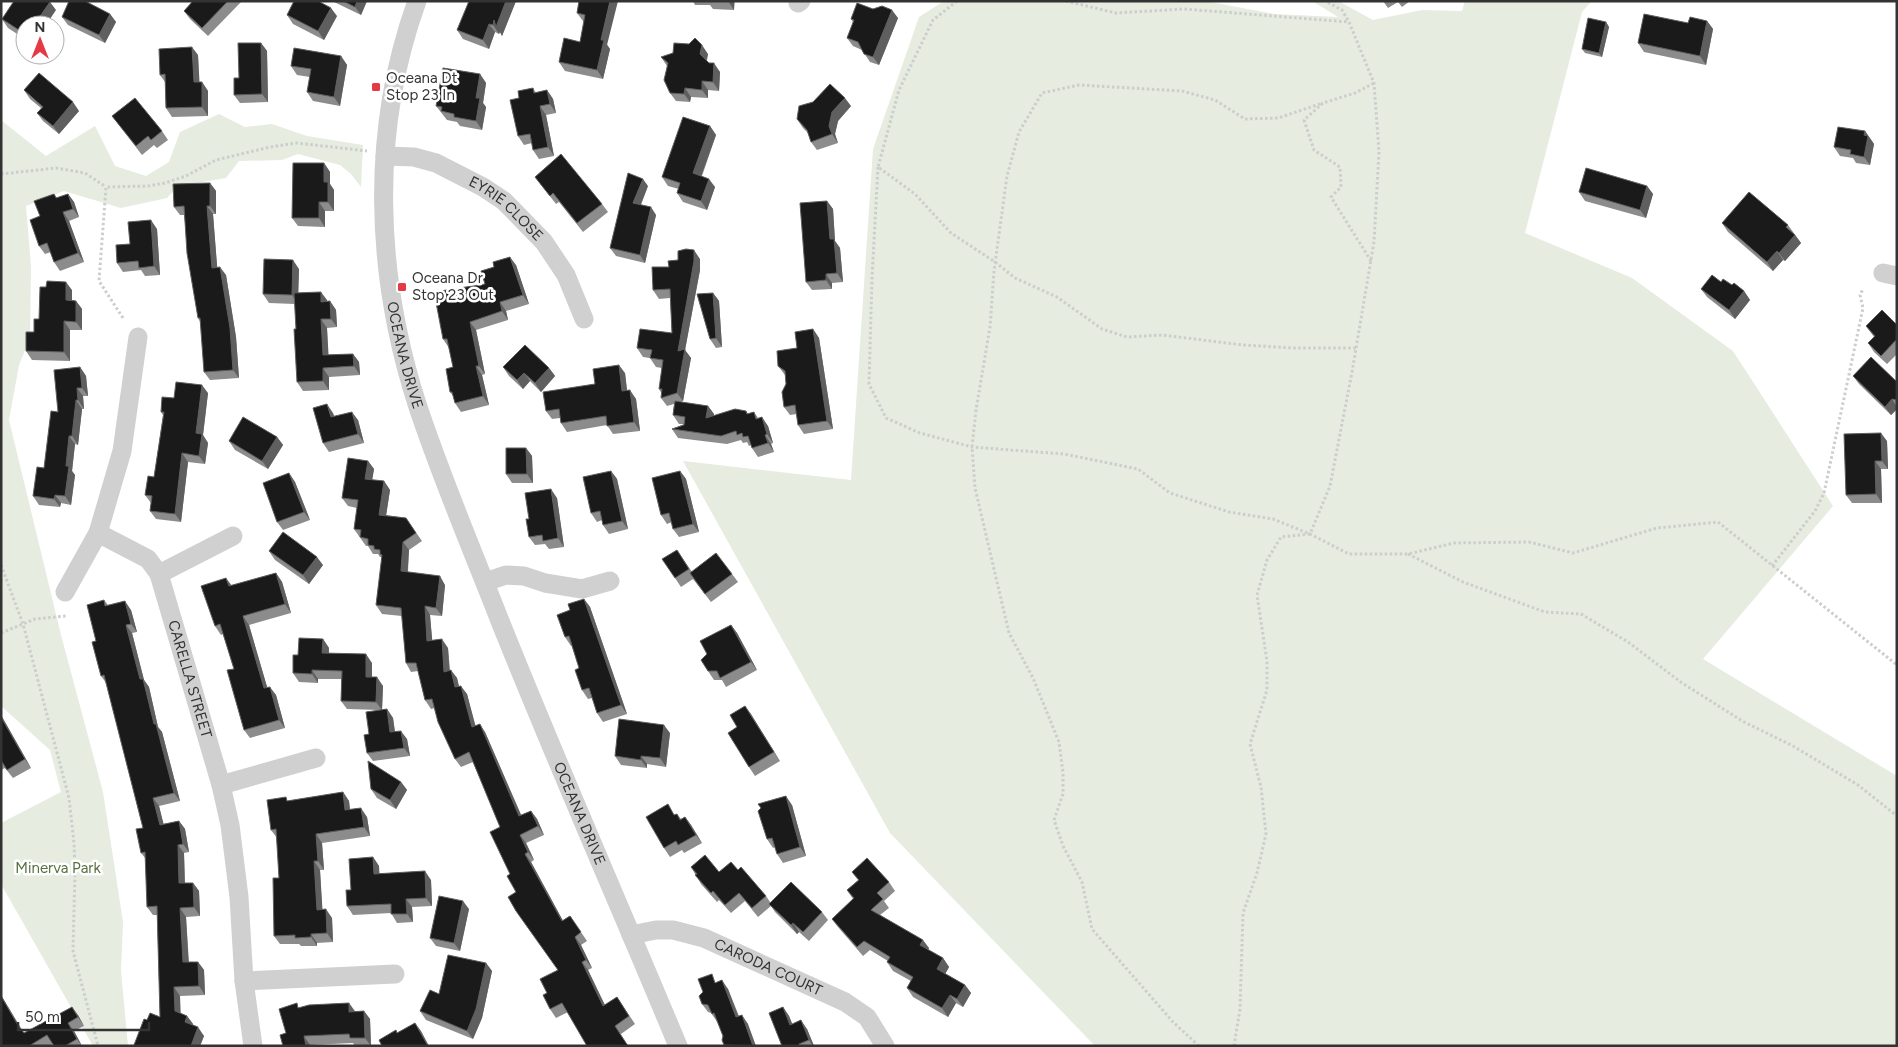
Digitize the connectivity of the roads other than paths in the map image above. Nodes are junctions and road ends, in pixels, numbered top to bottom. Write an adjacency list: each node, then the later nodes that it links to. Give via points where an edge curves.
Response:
1 (417, 1): 2 (street, OCEANA DRIVE)
2 (376, 154): 3 (street, EYRIE CLOSE, via 414,157 436,163 504,201 544,242 566,275); 9 (street, OCEANA DRIVE, via 388,276 400,342 436,458)
3 (584, 319)
4 (138, 337): 5 (street, via 122,451)
5 (98, 533): 7 (street, CARELLA STREET, via 148,559); 10 (street)
6 (233, 536): 7 (street)
7 (159, 574): 12 (street, CARELLA STREET)
8 (610, 581): 9 (street, via 582,589 545,584 524,576 506,575)
9 (485, 582): 13 (street, OCEANA DRIVE)
10 (65, 592)
11 (316, 758): 12 (street)
12 (221, 785): 15 (street, CARELLA STREET, via 236,860)
13 (632, 935): 17 (street, OCEANA DRIVE); 18 (street, CARODA COURT, via 672,930 704,938 846,1002 867,1017)
14 (395, 974): 15 (street)
15 (244, 981): 16 (street, CARELLA STREET)
16 (253, 1046)
17 (678, 1046)
18 (885, 1046)

